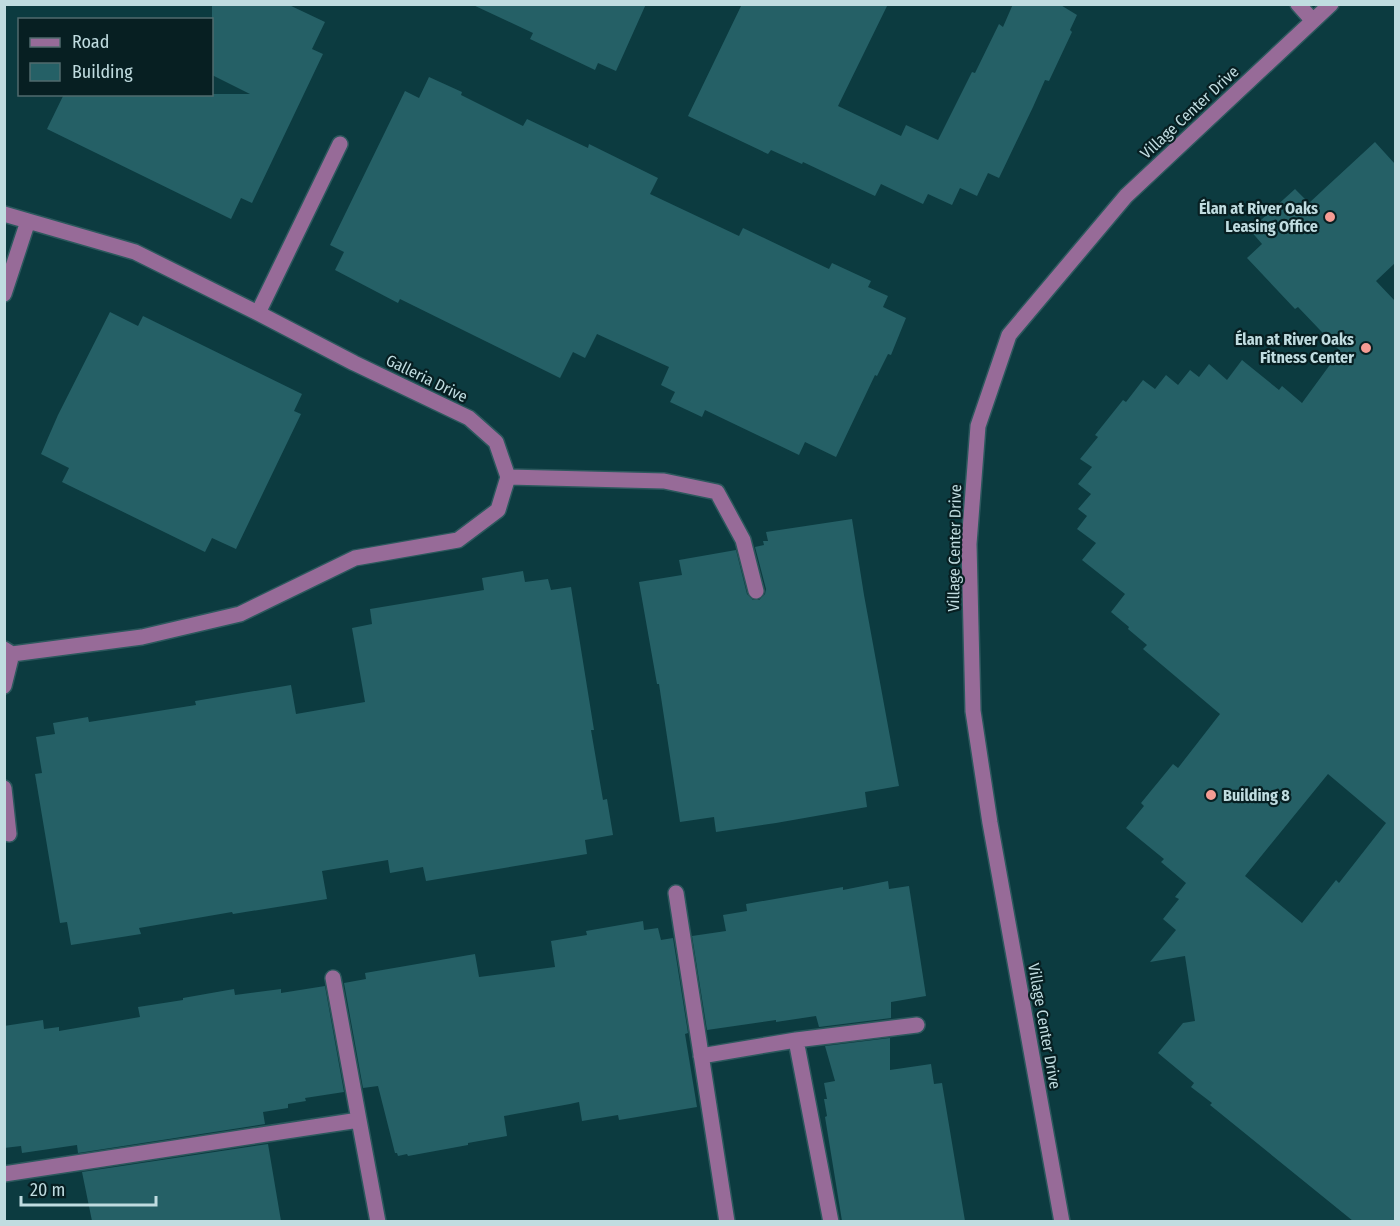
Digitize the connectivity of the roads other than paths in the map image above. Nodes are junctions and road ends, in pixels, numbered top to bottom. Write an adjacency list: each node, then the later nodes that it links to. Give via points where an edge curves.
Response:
1 (1298, 4): 3 (street)
2 (1331, 4): 3 (street, Village Center Drive)
3 (1313, 21): 25 (street, Village Center Drive, via 1126,196 1009,335 978,426 969,544 973,711)
4 (340, 144): 8 (street)
5 (4, 214): 6 (street, Galleria Drive)
6 (28, 221): 7 (street); 8 (street, Galleria Drive, via 135,252)
7 (4, 294)
8 (258, 313): 9 (street, Galleria Drive, via 469,418 496,442)
9 (508, 477): 10 (street, via 664,481 717,492 744,540); 11 (street, via 498,510 458,540 355,558 240,614 142,637)
10 (756, 591)
11 (8, 651): 12 (street)
12 (4, 686)
13 (4, 788): 14 (street)
14 (9, 834)
15 (676, 893): 19 (street)
16 (333, 978): 20 (street)
17 (918, 1025): 18 (street)
18 (796, 1040): 19 (street); 24 (street)
19 (701, 1056): 23 (street)
20 (359, 1120): 21 (street); 22 (street)
21 (4, 1174)
22 (378, 1221)
23 (727, 1221)
24 (831, 1221)
25 (1062, 1221)

